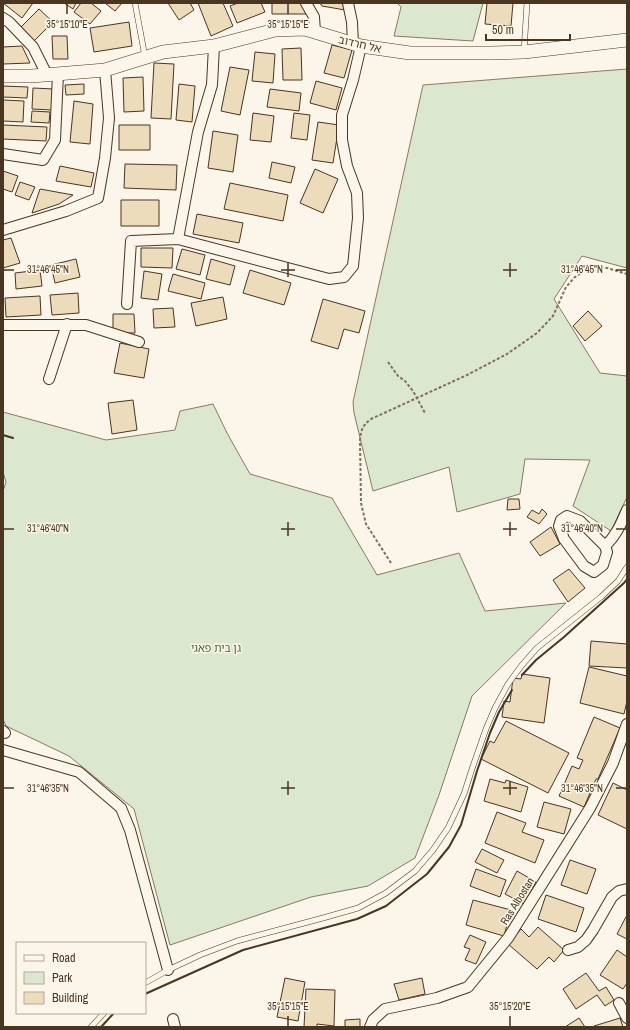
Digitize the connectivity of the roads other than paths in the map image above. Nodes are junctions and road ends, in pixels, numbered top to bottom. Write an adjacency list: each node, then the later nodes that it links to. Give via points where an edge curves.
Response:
1 (135, 3): 11 (lane)
2 (306, 3): 6 (street, via 314,17)
3 (348, 3): 8 (street)
4 (527, 3): 10 (lane)
5 (3, 18): 13 (street, via 33,47)
6 (314, 32): 8 (street, אל חרדוב); 9 (street, אל חרדוב, via 305,29 275,30)
7 (627, 40): 10 (street, אל חרדוב)
8 (357, 45): 10 (street, אל חרדוב, via 410,54); 17 (street, via 353,80 342,115 342,140 347,166 357,193 358,218 353,266 344,278 329,279)
9 (214, 46): 11 (street, אל חרדוב, via 163,52); 17 (street, via 212,85 198,132)
10 (524, 52)
11 (145, 58): 12 (street, אל חרדוב)
12 (105, 70): 13 (street, אל חרדוב); 16 (street, via 109,118 98,198 66,211)
13 (52, 75): 14 (street, אל חרדוב); 15 (street, via 54,140 43,160)
14 (3, 76)
15 (3, 154)
16 (3, 230)
17 (178, 239): 18 (street, via 131,241)
18 (127, 304)
19 (67, 324): 20 (street); 21 (street, via 86,325); 22 (street)
20 (3, 325)
21 (139, 342)
22 (49, 379)
23 (627, 510): 24 (street, via 613,539)
24 (605, 546): 24 (street, via 580,521 567,516 561,520 559,526 564,539 584,566 594,572 603,565 607,552)
25 (627, 567): 30 (lane, via 618,581 601,597 537,648 508,684 486,729 464,794 451,821 416,871 386,893 358,908 237,941)
26 (627, 724): 36 (street, Ras Albostan, via 590,808 508,938 468,987 437,998 386,1009 373,1020)
27 (3, 750): 30 (street, via 79,772 121,808 130,830)
28 (627, 889): 29 (street, via 612,897 586,940 578,947)
29 (568, 950)
30 (168, 970): 31 (lane)
31 (146, 982)
32 (619, 1003): 34 (street)
33 (103, 1014): 35 (lane)
34 (627, 1018)
35 (91, 1027)
36 (370, 1027)

